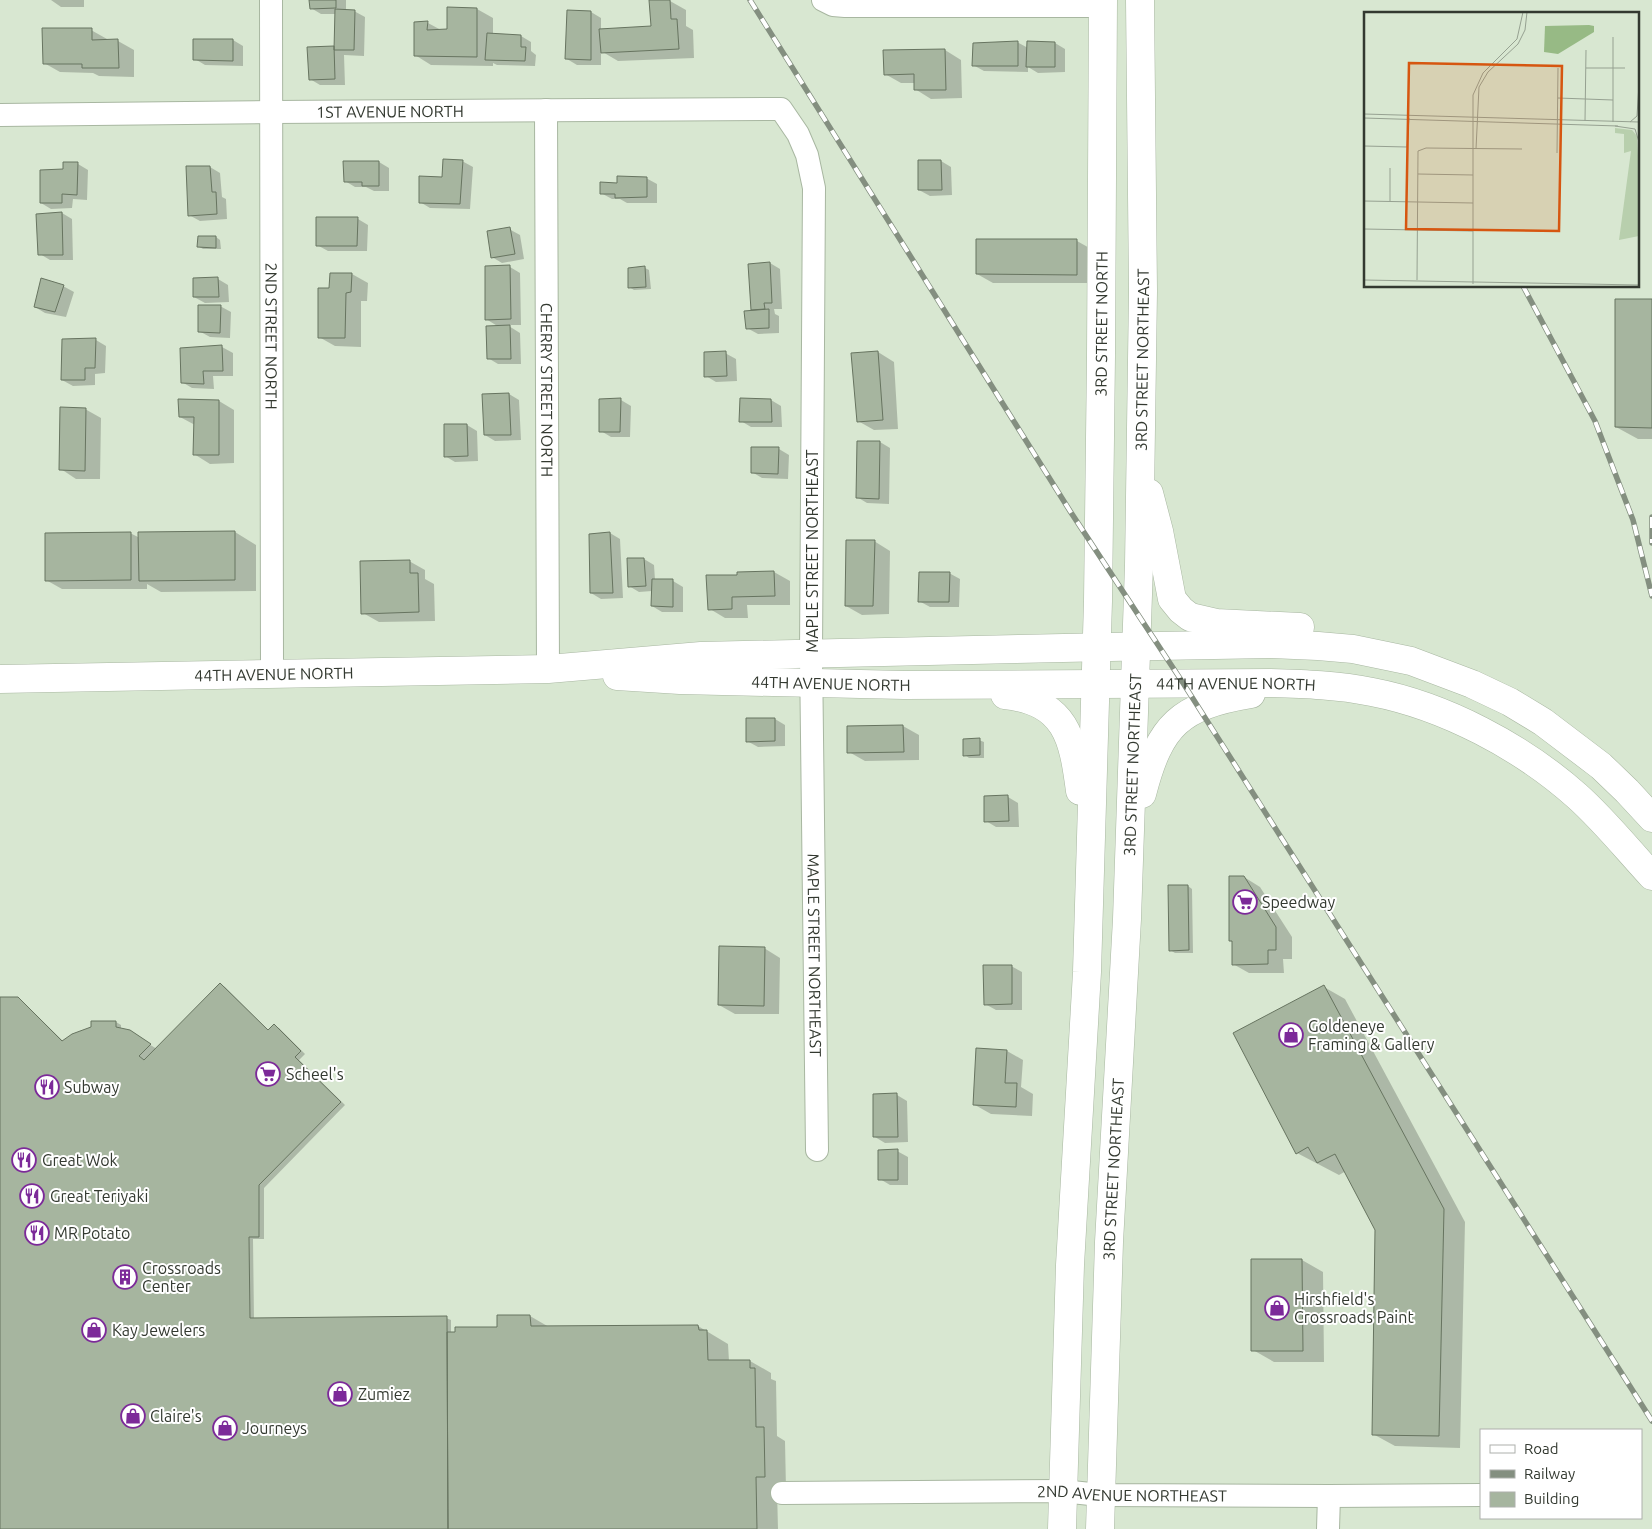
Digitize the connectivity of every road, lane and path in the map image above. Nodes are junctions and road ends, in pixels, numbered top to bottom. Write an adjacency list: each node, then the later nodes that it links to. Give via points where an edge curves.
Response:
1 (272, 0): 7 (street, 2ND STREET NORTH)
2 (823, 0): 4 (street, via 833,6)
3 (1140, 0): 9 (main road, 3RD STREET NORTHEAST)
4 (1103, 3): 11 (main road, 3RD STREET NORTH)
5 (781, 109): 6 (street, 1ST AVENUE NORTH); 12 (street, MAPLE STREET NORTHEAST, via 807,154 814,188)
6 (546, 110): 7 (street, 1ST AVENUE NORTH); 13 (street, CHERRY STREET NORTH)
7 (272, 112): 8 (street, 1ST AVENUE NORTH); 15 (street, 2ND STREET NORTH)
8 (0, 115)
9 (1141, 466): 10 (main road, 3RD STREET NORTHEAST); 14 (main road, via 1159,531 1172,599 1190,617 1216,623 1316,628 1397,639 1426,652)
10 (1136, 646): 11 (main road, 44TH AVENUE NORTH); 14 (main road, 44TH AVENUE NORTH, via 1318,646 1382,654); 19 (main road, 3RD STREET NORTHEAST)
11 (1097, 647): 12 (main road, 44TH AVENUE NORTH); 18 (main road)
12 (811, 654): 13 (main road, 44TH AVENUE NORTH, via 701,656); 17 (street, MAPLE STREET NORTHEAST)
13 (548, 669): 15 (main road, 44TH AVENUE NORTH); 17 (main road, 44TH AVENUE NORTH, via 633,678)
14 (1434, 669): 22 (main road, 44TH AVENUE NORTH, via 1510,702 1543,722 1601,766)
15 (272, 674): 16 (main road, 44TH AVENUE NORTH)
16 (0, 679)
17 (812, 683): 20 (main road, 44TH AVENUE NORTH); 26 (street, MAPLE STREET NORTHEAST)
18 (1095, 683): 19 (main road, 44TH AVENUE NORTH); 20 (main road, 44TH AVENUE NORTH); 25 (main road)
19 (1135, 683): 21 (main road, 44TH AVENUE NORTH, via 1316,684); 24 (main road, 3RD STREET NORTHEAST)
20 (871, 684): 25 (main road, via 1023,698 1046,707 1061,721 1074,753 1081,799)
21 (1347, 688): 23 (main road, 44TH AVENUE NORTH, via 1427,708 1492,737 1522,755 1576,795); 24 (main road, via 1276,691 1222,700 1188,713 1171,726 1157,747 1148,772)
22 (1652, 818)
23 (1652, 876)
24 (1129, 877): 29 (main road, 3RD STREET NORTHEAST, via 1109,1224)
25 (1087, 950): 27 (main road)
26 (816, 1150)
27 (1062, 1491): 28 (street, 2ND AVENUE NORTHEAST); 29 (street, 2ND AVENUE NORTHEAST); 32 (main road)
28 (782, 1493)
29 (1100, 1494): 31 (street, 2ND AVENUE NORTHEAST); 33 (main road, 3RD STREET NORTHEAST)
30 (1480, 1495): 31 (street, 2ND AVENUE NORTHEAST)
31 (1328, 1496): 34 (street)
32 (1062, 1529)
33 (1100, 1529)
34 (1328, 1529)

